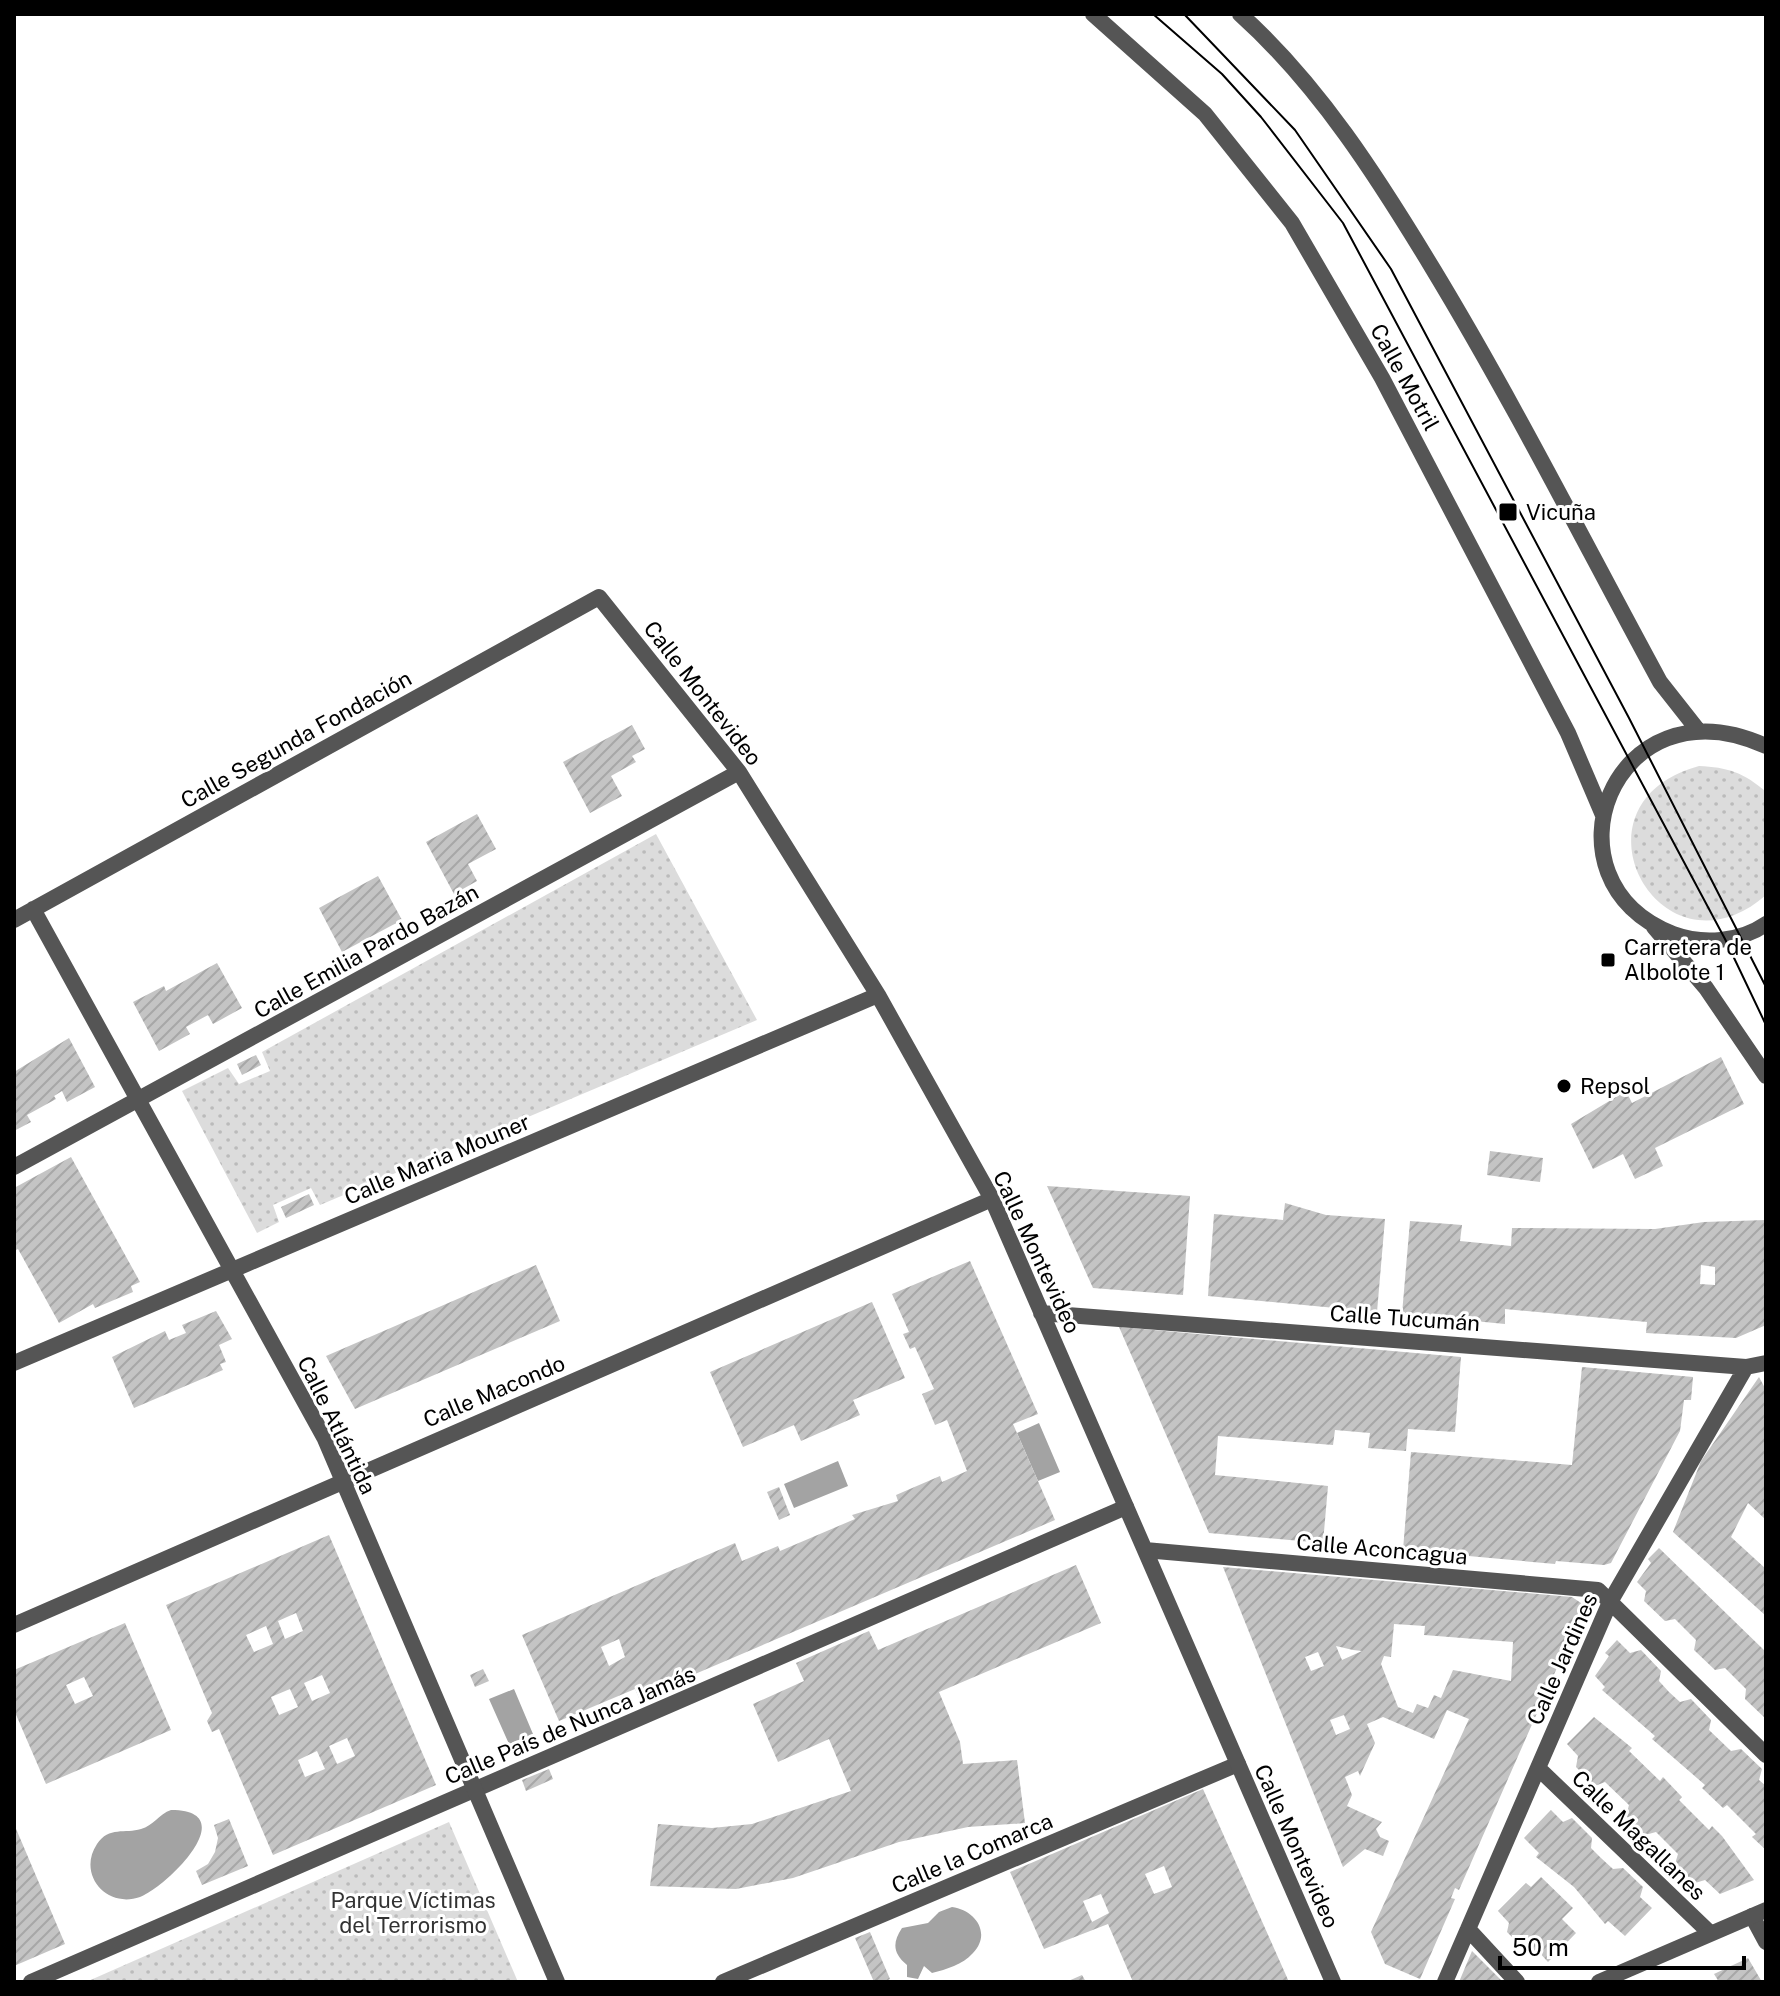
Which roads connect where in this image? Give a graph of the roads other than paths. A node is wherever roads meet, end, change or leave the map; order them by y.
1 (1093, 14) edge
2 (1240, 14) edge
3 (599, 597) joint
4 (1697, 729) junction
5 (1766, 746) edge
6 (739, 772) junction
7 (1603, 815) junction
8 (33, 909) junction
9 (14, 920) edge
10 (1766, 924) edge
11 (1653, 926) junction
12 (878, 995) junction
13 (1766, 1076) edge
14 (138, 1100) junction
15 (14, 1167) edge
16 (992, 1199) junction
17 (232, 1270) junction
18 (1041, 1313) junction
19 (14, 1363) edge
20 (1766, 1363) edge
21 (1746, 1367) junction
22 (342, 1480) junction
23 (1126, 1507) junction
24 (1145, 1550) junction
25 (1610, 1602) junction
26 (14, 1625) edge
27 (1766, 1755) edge
28 (1238, 1764) junction
29 (1538, 1768) junction
30 (475, 1790) junction
31 (1759, 1913) edge
32 (1468, 1929) junction
33 (1710, 1933) junction
34 (1766, 1942) edge
35 (31, 1982) edge
36 (557, 1982) edge
37 (723, 1982) edge
38 (1333, 1982) edge
39 (1445, 1982) edge
40 (1517, 1982) edge
41 (1599, 1982) edge

1 - 7 street, Calle Motril
2 - 4 street
3 - 6 street, Calle Montevideo
3 - 8 street, Calle Segunda Fondación
4 - 5 street
4 - 7 street
6 - 12 street, Calle Montevideo
6 - 14 street, Calle Emilia Pardo Bazán
7 - 11 street
8 - 9 street, Calle Segunda Fondación
8 - 14 street, Calle Atlántida
10 - 11 street
11 - 13 street
12 - 16 street, Calle Montevideo
12 - 17 street, Calle Maria Mouner
14 - 15 street, Calle Emilia Pardo Bazán
14 - 17 street, Calle Atlántida
16 - 18 street, Calle Montevideo
16 - 22 street, Calle Macondo
17 - 19 street, Calle Maria Mouner
17 - 22 street, Calle Atlántida
18 - 21 street, Calle Tucumán
18 - 23 street, Calle Montevideo
20 - 21 street, Calle Tucumán
21 - 25 street, Calle Jardines
22 - 26 street, Calle Macondo
22 - 30 street, Calle Atlántida
23 - 24 street, Calle Montevideo
23 - 30 street, Calle País de Nunca Jamás
24 - 25 street, Calle Aconcagua
24 - 28 street, Calle Montevideo
25 - 27 street
25 - 29 street, Calle Jardines
28 - 37 street, Calle la Comarca
28 - 38 street, Calle Montevideo
29 - 32 street, Calle Jardines
29 - 33 street, Calle Magallanes
30 - 35 street, Calle País de Nunca Jamás
30 - 36 street, Calle Atlántida
31 - 33 street
31 - 34 street
32 - 39 street, Calle Jardines
32 - 40 street
33 - 41 street

